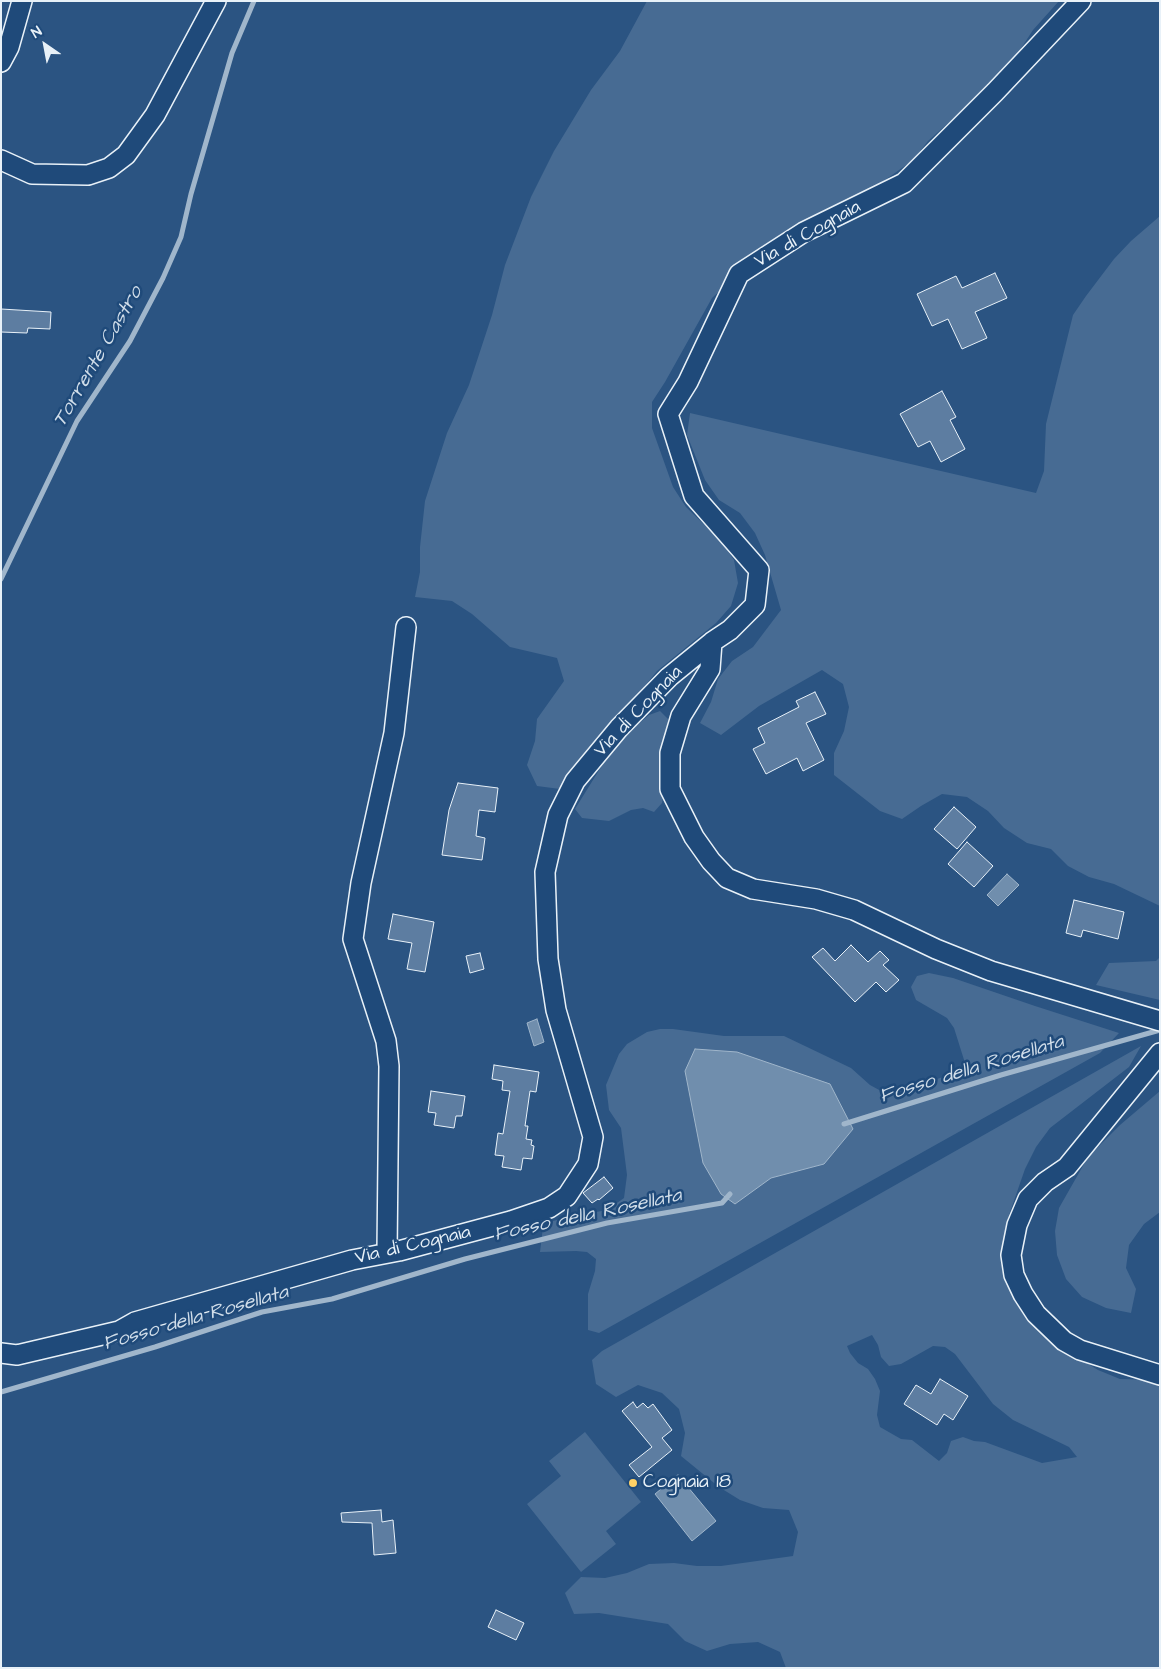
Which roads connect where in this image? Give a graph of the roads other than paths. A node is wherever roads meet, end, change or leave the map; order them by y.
1 (22, 1) edge
2 (216, 1) edge
3 (1081, 1) edge
4 (1, 62) edge
5 (1, 160) edge
6 (406, 627) dead end
7 (712, 642) junction
8 (1160, 1021) edge
9 (1160, 1053) edge
10 (387, 1252) junction
11 (1, 1353) edge
12 (1160, 1375) edge

1 - 4 street
2 - 5 street
3 - 7 street, Via di Cognaia
6 - 10 street
7 - 8 street
7 - 10 street, Via di Cognaia
9 - 12 street
10 - 11 street, Via di Cognaia

